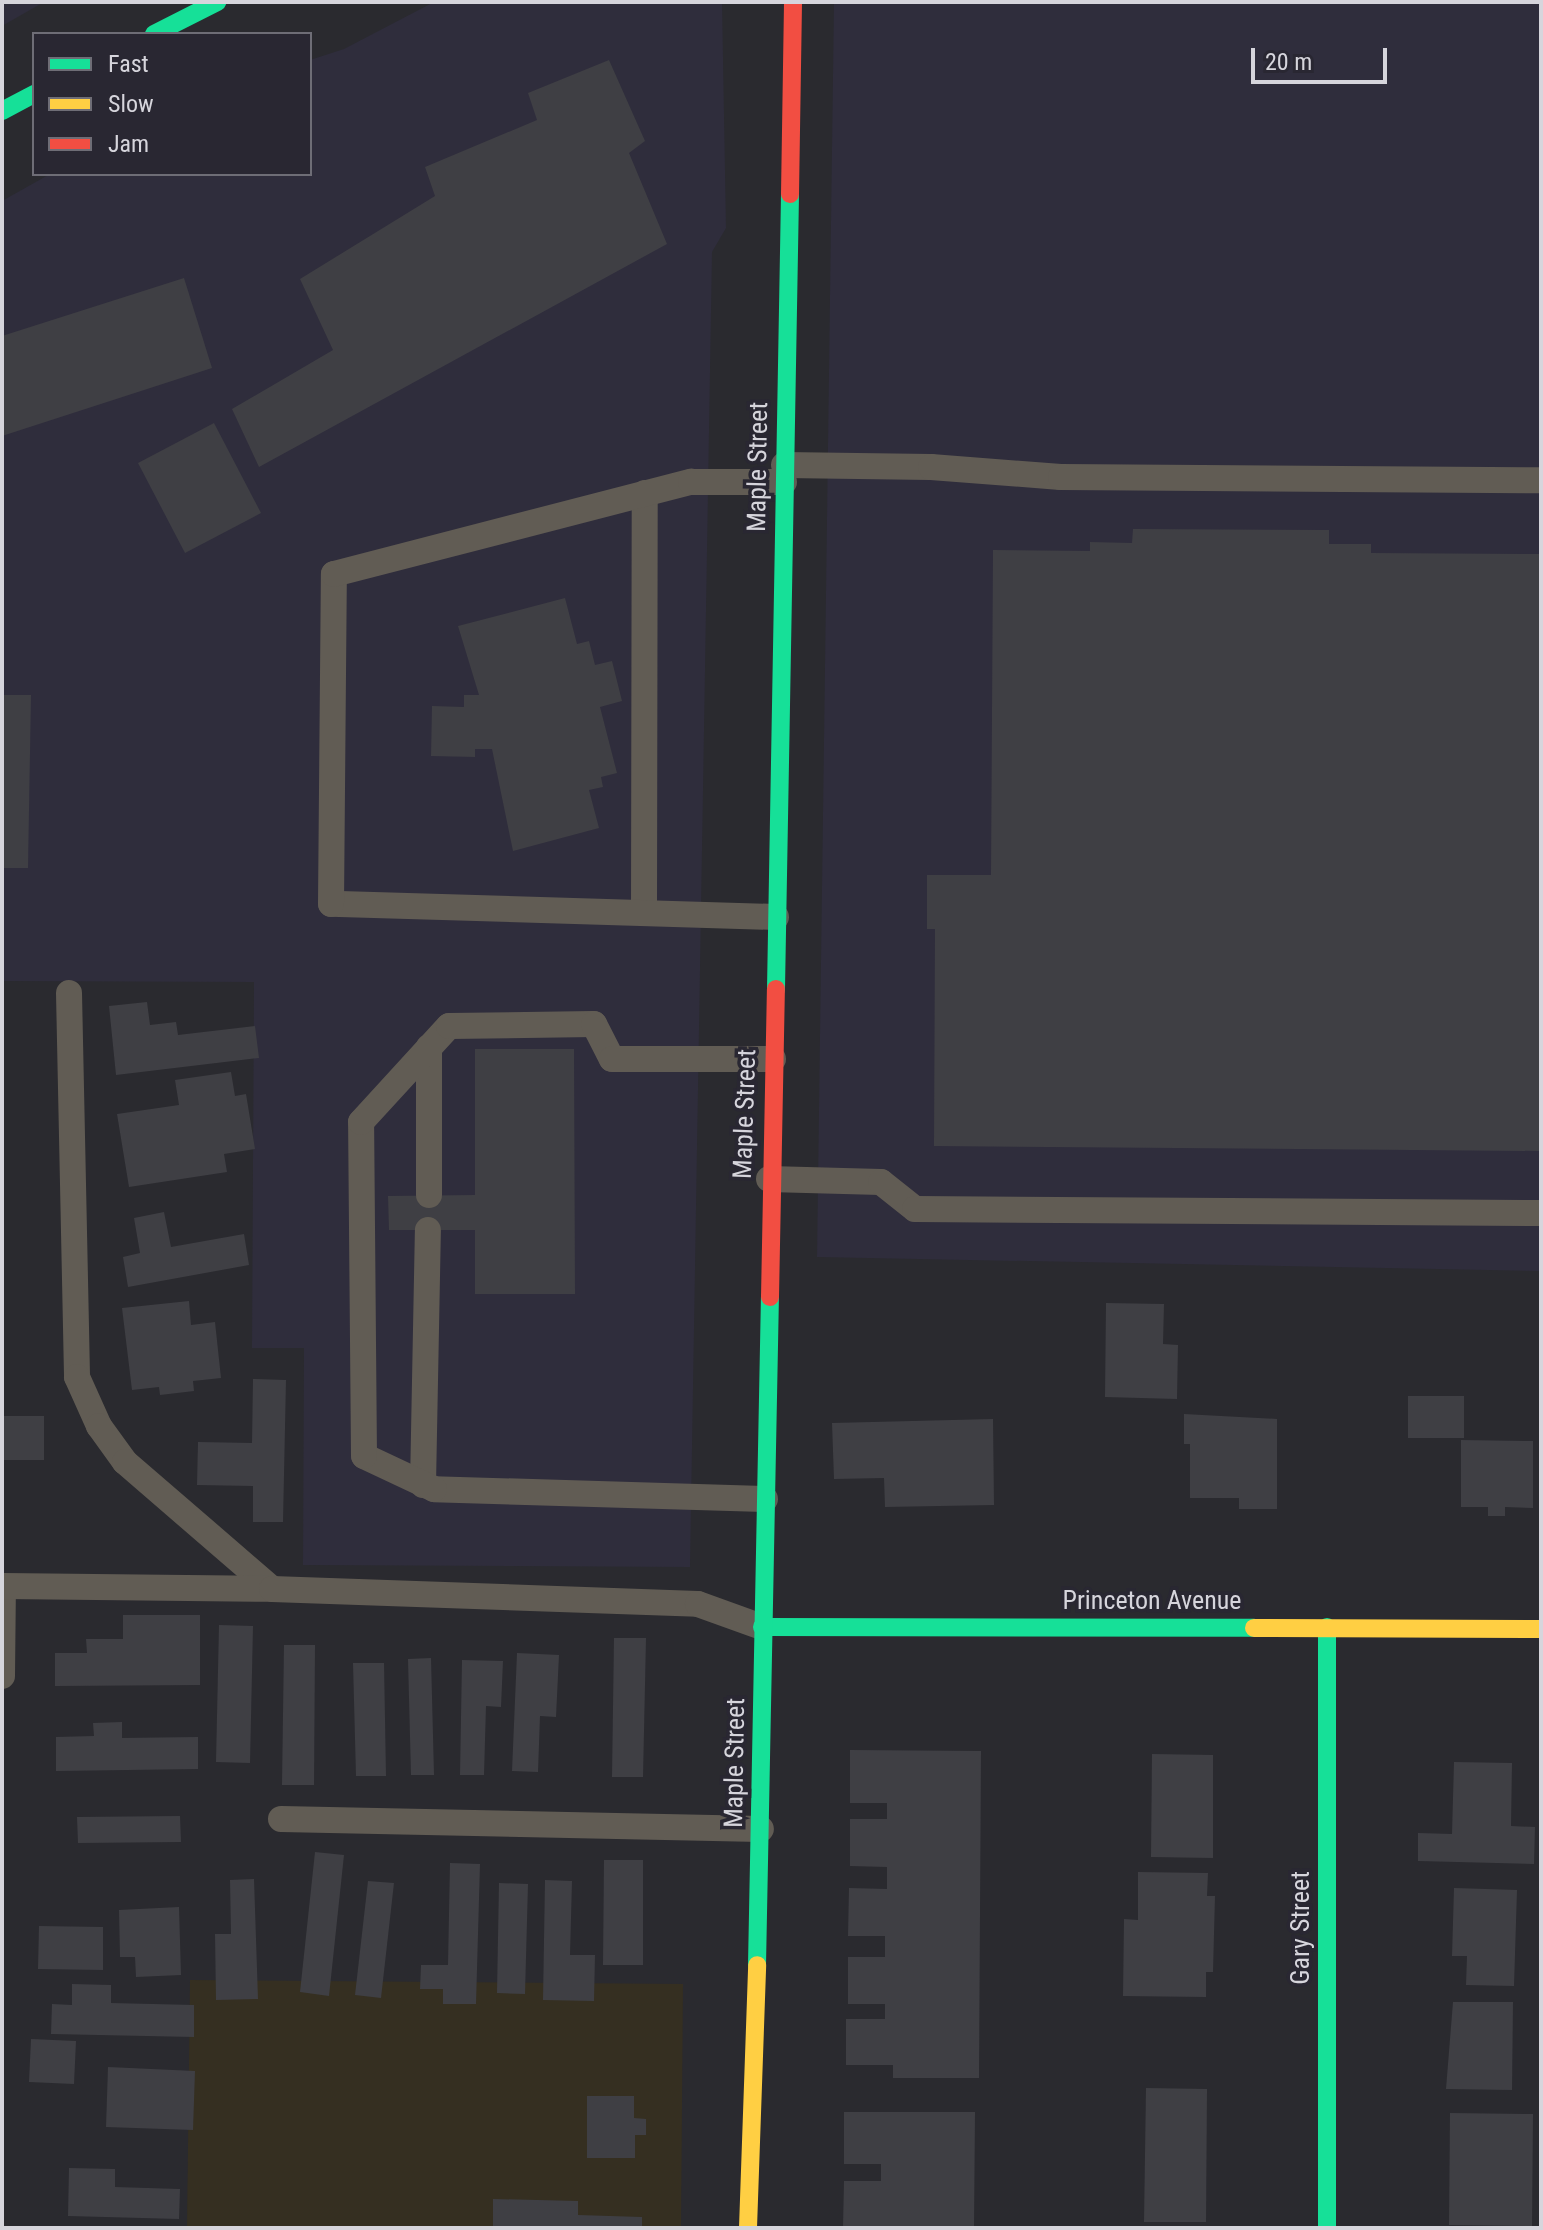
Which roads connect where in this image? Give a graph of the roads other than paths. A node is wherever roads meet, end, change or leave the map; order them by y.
1 (793, 2) edge
2 (213, 3) edge
3 (158, 32) edge
4 (32, 95) edge
5 (2, 111) edge
6 (784, 473) junction
7 (1541, 480) edge
8 (645, 493) junction
9 (644, 913) junction
10 (776, 917) junction
11 (69, 993) dead end
12 (429, 1047) junction
13 (773, 1059) junction
14 (769, 1179) junction
15 (429, 1195) dead end
16 (1541, 1213) edge
17 (428, 1230) dead end
18 (423, 1485) junction
19 (765, 1499) junction
20 (272, 1589) junction
21 (762, 1627) junction
22 (1327, 1627) junction
23 (1541, 1629) edge
24 (2, 1676) edge
25 (281, 1819) dead end
26 (761, 1829) junction
27 (748, 2228) edge
28 (1327, 2228) edge

1 - 6 street, Maple Street
2 - 3 street
4 - 5 street
6 - 7 lane
6 - 8 lane
6 - 10 street, Maple Street
8 - 9 lane
8 - 9 lane
9 - 10 lane
10 - 13 street, Maple Street
11 - 20 lane
12 - 13 lane
12 - 15 lane
12 - 18 lane
13 - 14 street, Maple Street
14 - 16 lane
14 - 19 street, Maple Street
17 - 18 lane
18 - 19 lane
19 - 21 street, Maple Street
20 - 21 lane
20 - 24 lane
21 - 22 street, Princeton Avenue
21 - 26 street, Maple Street
22 - 23 street, Princeton Avenue
22 - 28 street, Gary Street
25 - 26 lane
26 - 27 street, Maple Street

